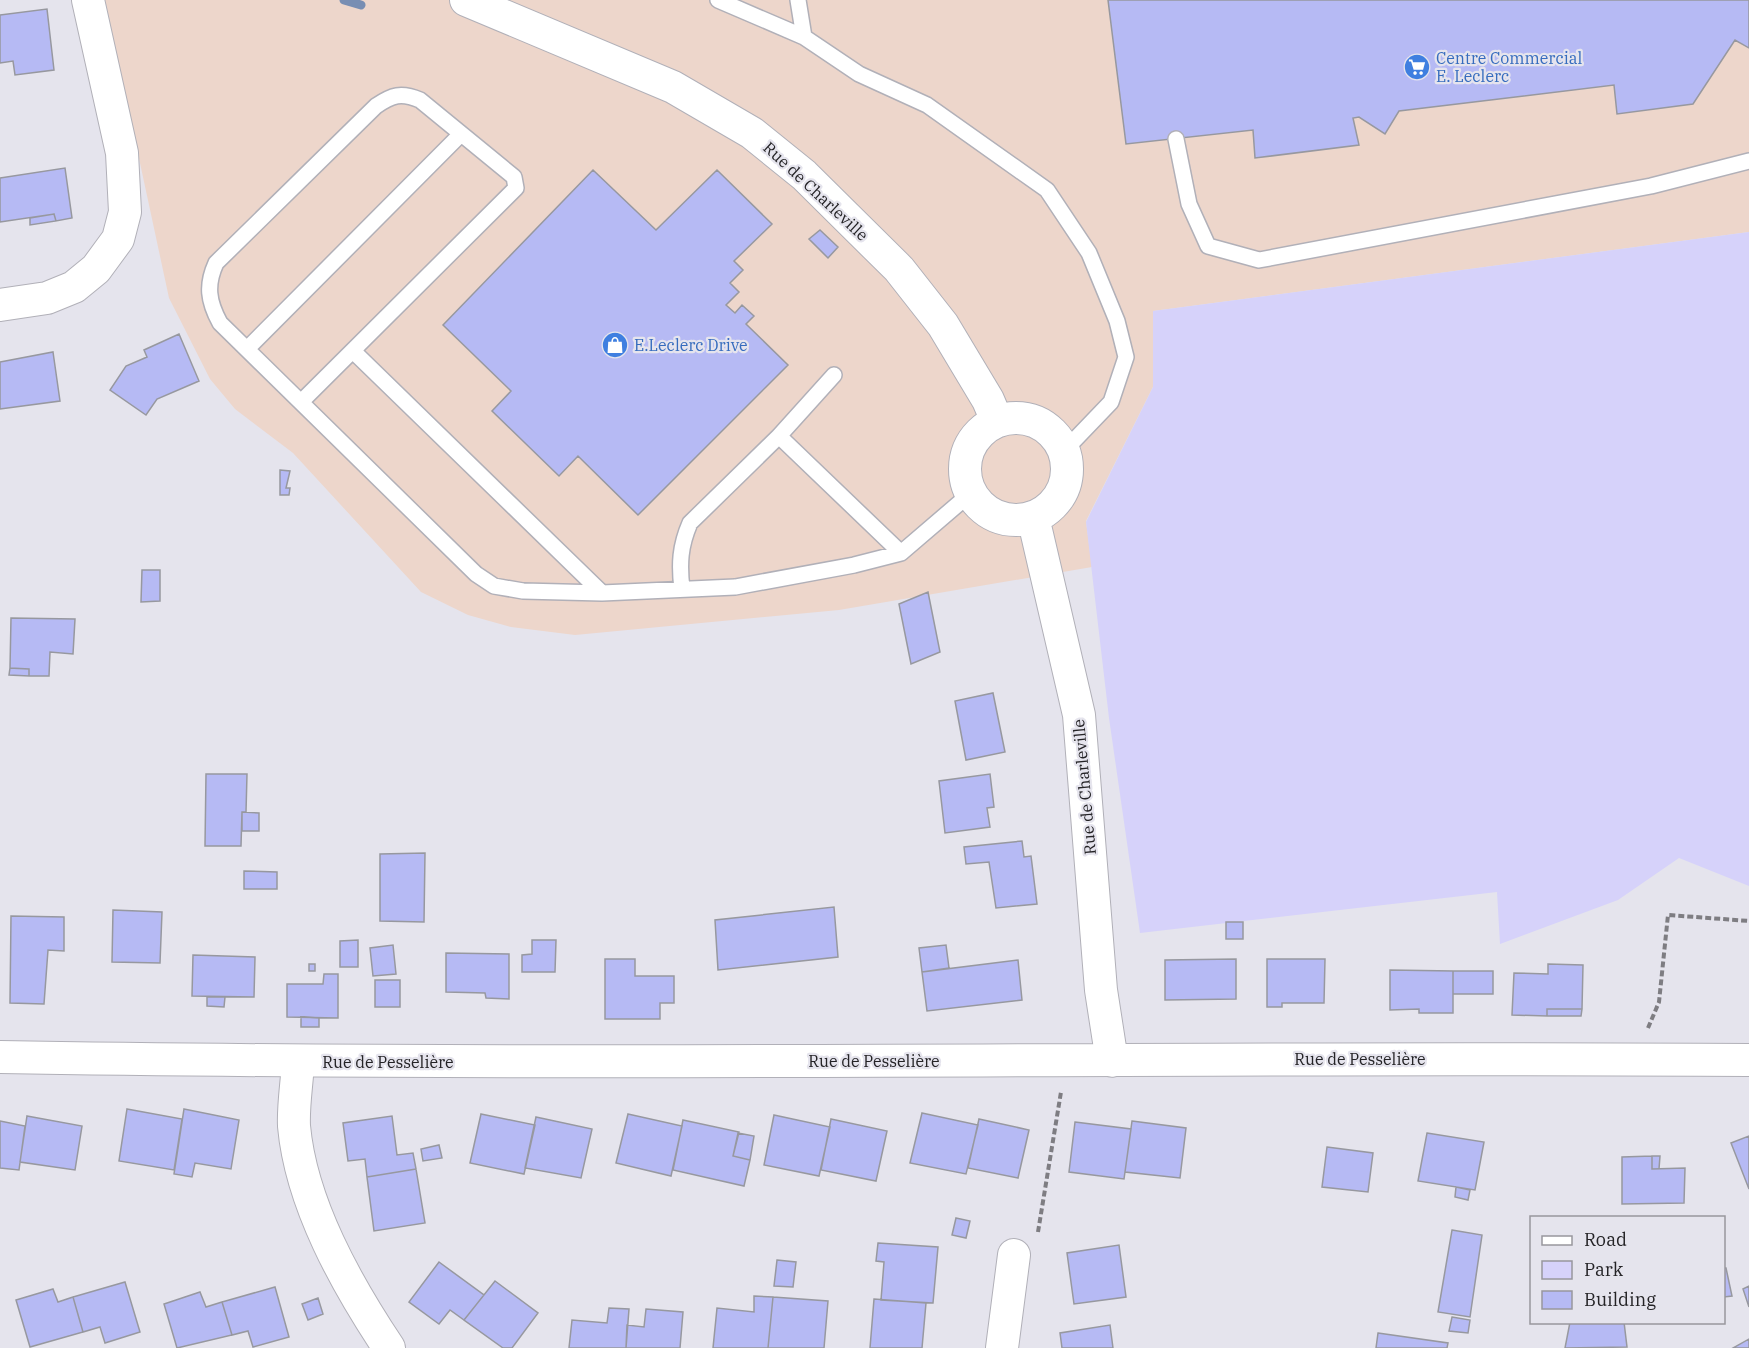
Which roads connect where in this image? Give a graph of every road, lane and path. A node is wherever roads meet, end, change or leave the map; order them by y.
1 (88, 0) edge
2 (466, 0) edge
3 (718, 0) edge
4 (798, 0) edge
5 (804, 38) junction
6 (461, 134) junction
7 (1176, 139) dead end
8 (1749, 161) edge
9 (0, 305) edge
10 (248, 349) junction
11 (352, 351) junction
12 (834, 375) dead end
13 (301, 402) junction
14 (998, 421) junction
15 (778, 436) junction
16 (1064, 451) junction
17 (971, 493) junction
18 (1033, 517) junction
19 (901, 553) junction
20 (682, 590) junction
21 (602, 593) junction
22 (1749, 921) edge
23 (0, 1057) edge
24 (1635, 1059) junction
25 (1749, 1060) edge
26 (1066, 1061) junction
27 (1112, 1061) junction
28 (298, 1062) junction
29 (1014, 1255) joint
30 (389, 1348) edge
31 (1002, 1348) edge

1 - 9 street
2 - 14 street, Rue de Charleville
3 - 5 lane
4 - 5 lane
5 - 16 lane
6 - 10 lane
6 - 10 lane
6 - 11 lane
7 - 8 lane
10 - 13 lane
11 - 13 lane
11 - 21 lane
12 - 15 lane
13 - 21 lane
14 - 16 street
14 - 17 street
15 - 19 lane
15 - 20 lane
16 - 18 street
17 - 18 street
17 - 19 lane
18 - 27 street, Rue de Charleville
19 - 20 lane
20 - 21 lane
22 - 24 path
23 - 28 street, Rue de Pesselière
24 - 25 street, Rue de Pesselière
24 - 27 street, Rue de Pesselière
26 - 27 street, Rue de Pesselière
26 - 28 street, Rue de Pesselière
26 - 29 path
28 - 30 street
29 - 31 street

